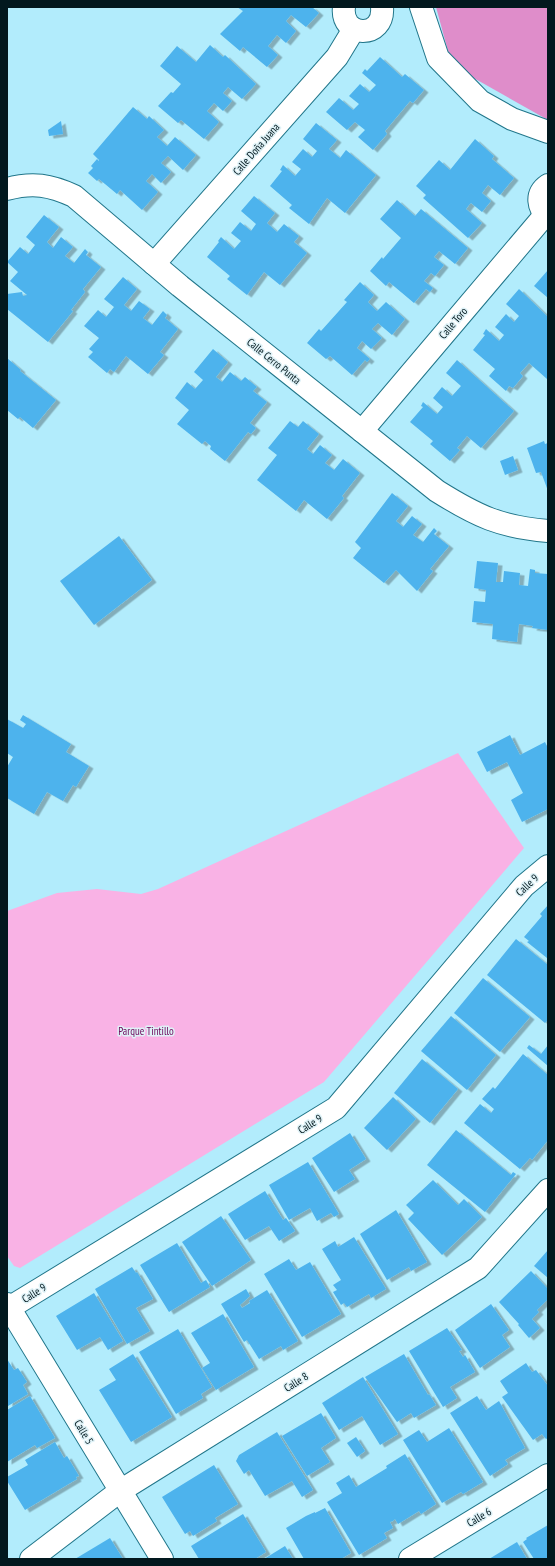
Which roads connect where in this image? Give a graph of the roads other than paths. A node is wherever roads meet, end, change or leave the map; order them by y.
1 (344, 7) edge
2 (382, 7) edge
3 (421, 7) edge
4 (354, 30) junction
5 (548, 132) edge
6 (548, 185) edge
7 (7, 189) edge
8 (546, 216) edge
9 (154, 264) junction
10 (362, 431) junction
11 (548, 531) edge
12 (548, 866) edge
13 (548, 1190) edge
14 (8, 1306) edge
15 (548, 1475) edge
16 (120, 1491) junction
17 (31, 1559) edge
18 (162, 1559) edge
19 (410, 1559) edge

1 - 4 street
2 - 4 street
3 - 5 street
4 - 9 street, Calle Doña Juana
6 - 8 street
7 - 9 street, Calle Cerro Punta
8 - 10 street, Calle Toro
9 - 10 street, Calle Cerro Punta
10 - 11 street, Calle Cerro Punta
12 - 14 street, Calle 9
13 - 16 street, Calle 8
14 - 16 street, Calle 5
15 - 19 street, Calle 6
16 - 17 street, Calle 8
16 - 18 street, Calle 5

